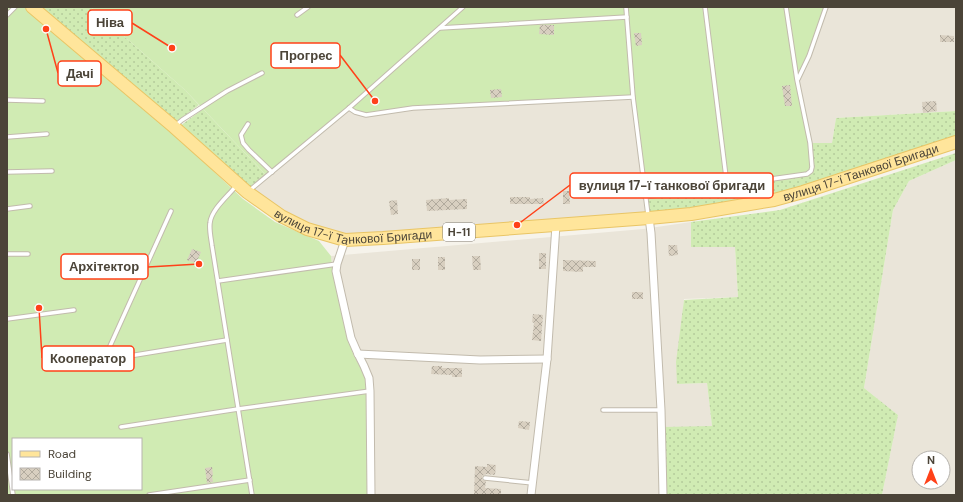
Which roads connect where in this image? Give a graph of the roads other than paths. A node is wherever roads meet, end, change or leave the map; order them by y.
1 (15, 7) edge
2 (32, 7) edge
3 (308, 7) edge
4 (463, 7) edge
5 (626, 7) edge
6 (705, 7) edge
7 (786, 7) edge
8 (826, 7) edge
9 (7, 15) edge
10 (297, 15) dead end
11 (626, 16) junction
12 (440, 28) junction
13 (262, 73) dead end
14 (797, 80) junction
15 (633, 97) junction
16 (7, 100) edge
17 (43, 101) dead end
18 (349, 108) junction
19 (248, 124) dead end
20 (174, 127) junction
21 (46, 134) dead end
22 (7, 137) edge
23 (956, 142) edge
24 (52, 171) dead end
25 (7, 172) edge
26 (272, 172) junction
27 (727, 185) junction
28 (243, 188) junction
29 (645, 197) junction
30 (30, 206) dead end
31 (7, 210) edge
32 (171, 211) dead end
33 (649, 218) junction
34 (556, 225) junction
35 (346, 240) junction
36 (7, 254) edge
37 (28, 254) dead end
38 (336, 264) junction
39 (218, 282) junction
40 (74, 310) dead end
41 (7, 319) edge
42 (227, 340) junction
43 (358, 354) junction
44 (108, 358) junction
45 (547, 360) junction
46 (89, 361) dead end
47 (370, 391) junction
48 (238, 409) junction
49 (602, 410) dead end
50 (661, 410) junction
51 (121, 427) dead end
52 (7, 454) edge
53 (485, 478) dead end
54 (250, 480) junction
55 (533, 483) junction
56 (12, 488) edge
57 (149, 495) edge
58 (252, 495) edge
59 (371, 495) edge
60 (531, 495) edge
61 (663, 495) edge

1 - 9 lane
2 - 20 main road, вулиця 17-ї Танкової Бригади / Н-11
3 - 10 lane
4 - 12 lane
5 - 11 lane
6 - 27 lane
7 - 14 lane
8 - 14 lane
11 - 12 lane
11 - 15 lane
12 - 18 lane
13 - 20 lane
14 - 27 lane
15 - 18 lane
15 - 29 lane
16 - 17 lane
18 - 26 lane
19 - 26 lane
20 - 28 main road, вулиця 17-ї Танкової Бригади / Н-11
21 - 22 lane
23 - 33 main road, вулиця 17-ї Танкової Бригади / Н-11
24 - 25 lane
26 - 28 lane
27 - 29 lane
28 - 35 main road, вулиця 17-ї Танкової Бригади / Н-11
28 - 39 lane
29 - 33 lane
30 - 31 lane
32 - 44 lane
33 - 34 main road, вулиця 17-ї Танкової Бригади / Н-11
33 - 50 street
34 - 35 main road, вулиця 17-ї Танкової Бригади / Н-11
34 - 45 street
35 - 38 street
36 - 37 lane
38 - 39 lane
38 - 43 street
39 - 42 lane
40 - 41 lane
42 - 44 lane
42 - 48 lane
43 - 45 street
43 - 47 street
44 - 46 lane
45 - 55 street
47 - 48 lane
47 - 59 street
48 - 51 lane
48 - 54 lane
49 - 50 lane
50 - 61 street
52 - 56 lane
53 - 55 lane
54 - 57 lane
54 - 58 lane
55 - 60 street

